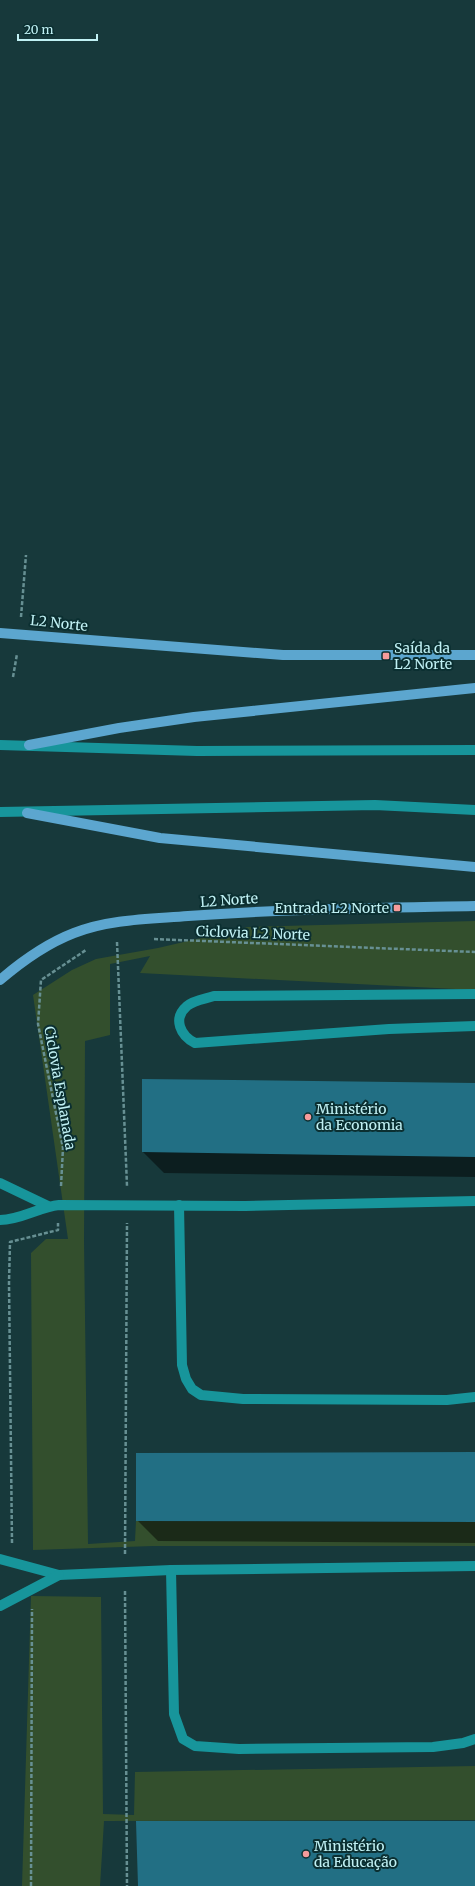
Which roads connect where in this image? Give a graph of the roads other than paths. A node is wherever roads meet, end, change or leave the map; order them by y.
1 (0, 633) edge
2 (475, 655) edge
3 (475, 688) edge
4 (0, 745) edge
5 (29, 745) junction
6 (475, 750) edge
7 (475, 810) edge
8 (0, 812) edge
9 (27, 813) junction
10 (475, 867) edge
11 (475, 906) edge
12 (0, 980) edge
13 (475, 994) edge
14 (475, 1026) edge
15 (0, 1183) edge
16 (475, 1201) edge
17 (178, 1205) junction
18 (48, 1206) junction
19 (0, 1220) edge
20 (475, 1397) edge
21 (0, 1559) edge
22 (475, 1566) edge
23 (171, 1570) junction
24 (59, 1575) junction
25 (0, 1606) edge
26 (475, 1738) edge

1 - 2 main road, L2 Norte
3 - 5 main road
4 - 5 main road
5 - 6 main road
7 - 9 main road
8 - 9 main road
9 - 10 main road
11 - 12 main road, L2 Norte
13 - 14 main road
15 - 18 main road
16 - 17 main road
17 - 18 main road
17 - 20 main road
18 - 19 main road
21 - 24 main road
22 - 23 main road
23 - 24 main road
23 - 26 main road
24 - 25 main road

